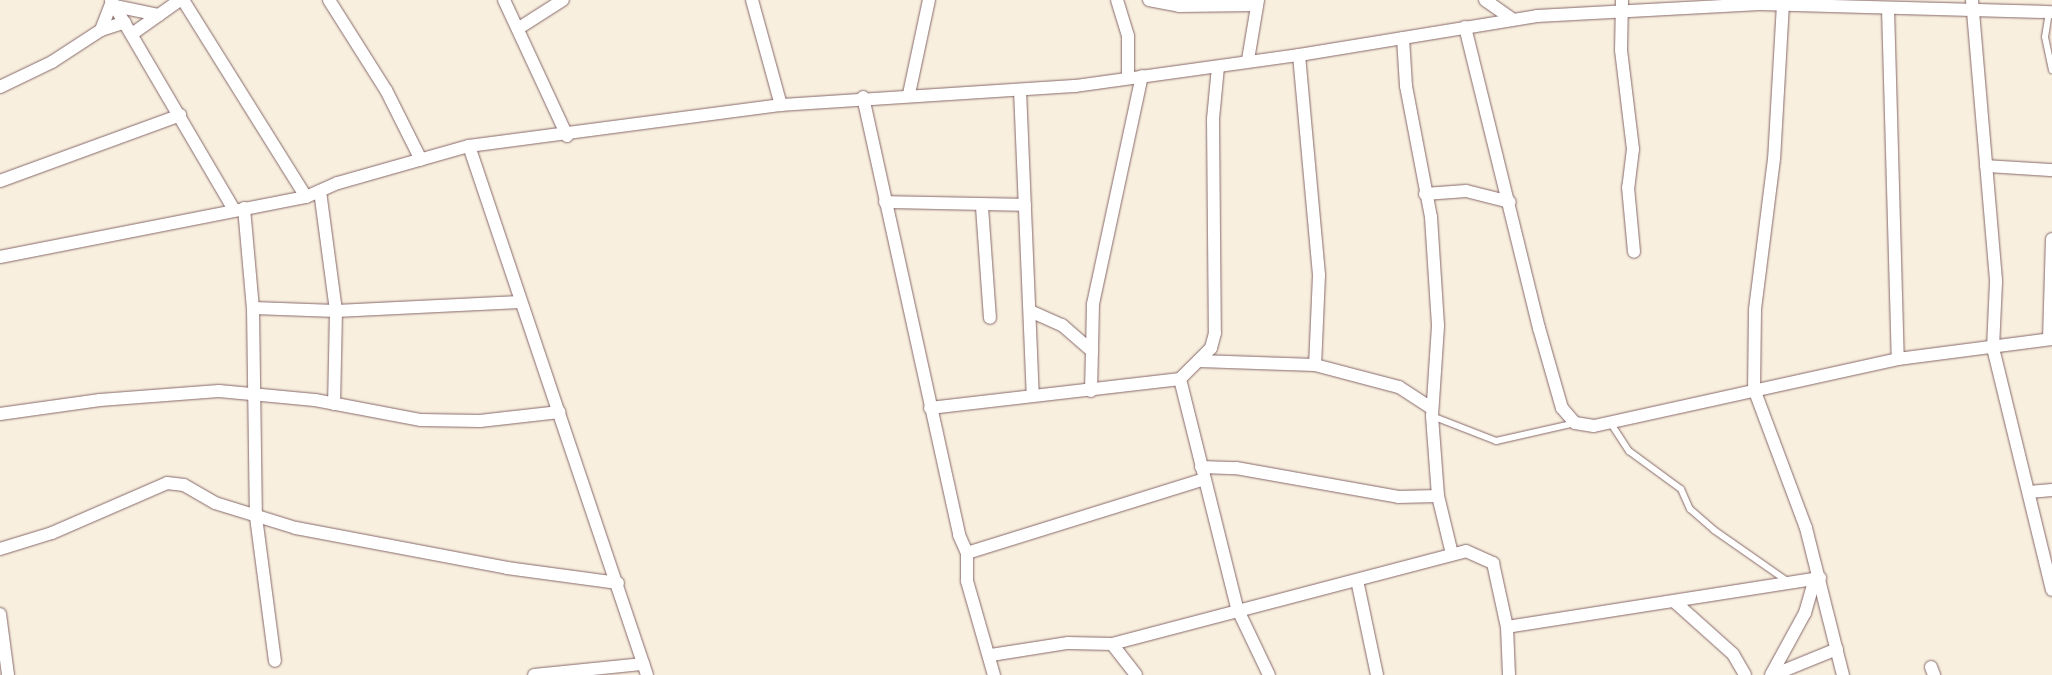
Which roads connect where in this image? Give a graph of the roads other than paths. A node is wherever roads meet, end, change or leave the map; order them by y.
1 (182, 0) edge
2 (329, 0) edge
3 (504, 0) edge
4 (563, 0) edge
5 (752, 0) edge
6 (929, 0) edge
7 (1117, 0) edge
8 (1149, 0) edge
9 (1485, 0) edge
10 (113, 2) edge
11 (1257, 2) edge
12 (1761, 2) edge
13 (1783, 4) junction
14 (1861, 4) edge
15 (1621, 6) edge
16 (1972, 6) edge
17 (1888, 8) junction
18 (2045, 9) edge
19 (159, 15) junction
20 (1510, 18) junction
21 (125, 22) junction
22 (1464, 27) junction
23 (519, 28) junction
24 (101, 30) junction
25 (132, 34) junction
26 (1402, 38) junction
27 (1299, 55) junction
28 (1248, 60) junction
29 (1218, 66) junction
30 (2052, 70) edge
31 (1128, 76) junction
32 (1142, 76) junction
33 (0, 87) edge
34 (1020, 90) junction
35 (909, 94) junction
36 (863, 98) junction
37 (780, 105) junction
38 (180, 116) junction
39 (567, 136) junction
40 (469, 146) junction
41 (421, 160) junction
42 (1986, 166) junction
43 (2052, 170) edge
44 (0, 180) edge
45 (320, 191) junction
46 (1425, 194) junction
47 (306, 197) junction
48 (885, 202) junction
49 (1510, 202) junction
50 (1025, 205) junction
51 (982, 207) junction
52 (239, 209) junction
53 (2052, 240) edge
54 (1634, 252) dead end
55 (0, 257) edge
56 (520, 302) junction
57 (253, 308) junction
58 (336, 311) junction
59 (1030, 311) junction
60 (990, 318) dead end
61 (2050, 339) edge
62 (1993, 348) junction
63 (1092, 351) junction
64 (1898, 359) junction
65 (1199, 361) junction
66 (1315, 365) junction
67 (1180, 379) junction
68 (1754, 389) junction
69 (1091, 391) junction
70 (254, 392) junction
71 (1033, 395) junction
72 (334, 404) junction
73 (930, 408) junction
74 (559, 412) junction
75 (1432, 412) junction
76 (0, 414) edge
77 (1610, 422) junction
78 (1575, 423) junction
79 (1203, 473) junction
80 (2052, 490) edge
81 (2028, 492) junction
82 (1438, 496) junction
83 (256, 517) junction
84 (0, 548) edge
85 (967, 553) junction
86 (1452, 554) junction
87 (1817, 579) junction
88 (1357, 580) junction
89 (618, 583) junction
90 (1790, 583) junction
91 (2052, 590) edge
92 (1700, 599) junction
93 (1676, 603) junction
94 (1238, 608) junction
95 (0, 614) edge
96 (1700, 623) junction
97 (1507, 627) junction
98 (1112, 644) junction
99 (1838, 649) junction
100 (991, 655) junction
101 (275, 661) dead end
102 (645, 670) edge
103 (558, 674) edge
104 (8, 675) edge
105 (534, 675) edge
106 (994, 675) edge
107 (1136, 675) edge
108 (1269, 675) edge
109 (1377, 675) edge
110 (1509, 675) edge
111 (1744, 675) edge
112 (1772, 675) edge
113 (1843, 675) edge

1 - 19 street
1 - 47 street
2 - 41 street
3 - 23 street
4 - 23 street
5 - 37 street
6 - 35 street
7 - 31 street
8 - 11 street
9 - 20 street
10 - 19 street
10 - 21 street
10 - 24 street
11 - 28 street
12 - 13 street
12 - 15 street
13 - 14 street
13 - 68 street
14 - 17 street
15 - 20 street
15 - 54 street
16 - 17 street
16 - 18 street
16 - 42 street
17 - 64 street
18 - 30 lane
19 - 25 street
20 - 22 street
21 - 24 street
21 - 25 street
22 - 26 street
22 - 49 street
23 - 39 street
24 - 33 street
25 - 38 street
26 - 27 street
26 - 46 street
27 - 28 street
27 - 66 street
28 - 29 street
29 - 32 street
29 - 65 street
31 - 32 street
31 - 34 street
32 - 63 street
34 - 35 street
34 - 50 street
35 - 36 street
36 - 37 street
36 - 48 street
37 - 39 street
38 - 44 street
38 - 52 street
39 - 40 street
40 - 41 street
40 - 56 street
41 - 45 street
42 - 43 street
42 - 62 street
45 - 47 street
45 - 58 street
46 - 49 street
46 - 75 street
47 - 52 street
48 - 51 street
48 - 73 street
49 - 78 street
50 - 51 street
50 - 59 street
51 - 60 street
52 - 55 street
52 - 57 street
53 - 61 street
56 - 58 street
56 - 74 street
57 - 58 street
57 - 70 street
58 - 72 street
59 - 63 street
59 - 71 street
61 - 62 street
62 - 64 street
62 - 81 street
63 - 69 street
64 - 68 street
65 - 66 street
65 - 67 street
66 - 75 street
67 - 69 street
67 - 79 street
68 - 77 street
68 - 87 street
69 - 71 street
70 - 72 street
70 - 76 street
70 - 83 street
71 - 73 street
72 - 74 street
73 - 85 street
74 - 89 street
75 - 78 lane
75 - 82 street
77 - 78 street
77 - 90 lane
79 - 82 street
79 - 85 street
79 - 94 street
80 - 81 street
81 - 91 street
82 - 86 street
83 - 84 street
83 - 89 street
83 - 101 street
85 - 100 street
86 - 88 street
86 - 97 street
87 - 90 street
87 - 99 street
87 - 112 street
88 - 94 street
88 - 109 street
89 - 102 street
90 - 92 street
92 - 93 street
92 - 96 street
93 - 96 street
93 - 97 street
94 - 98 street
94 - 108 street
95 - 104 street
96 - 111 street
97 - 110 street
98 - 100 street
98 - 107 street
99 - 112 street
99 - 113 street
100 - 106 street
102 - 103 street
103 - 105 street

